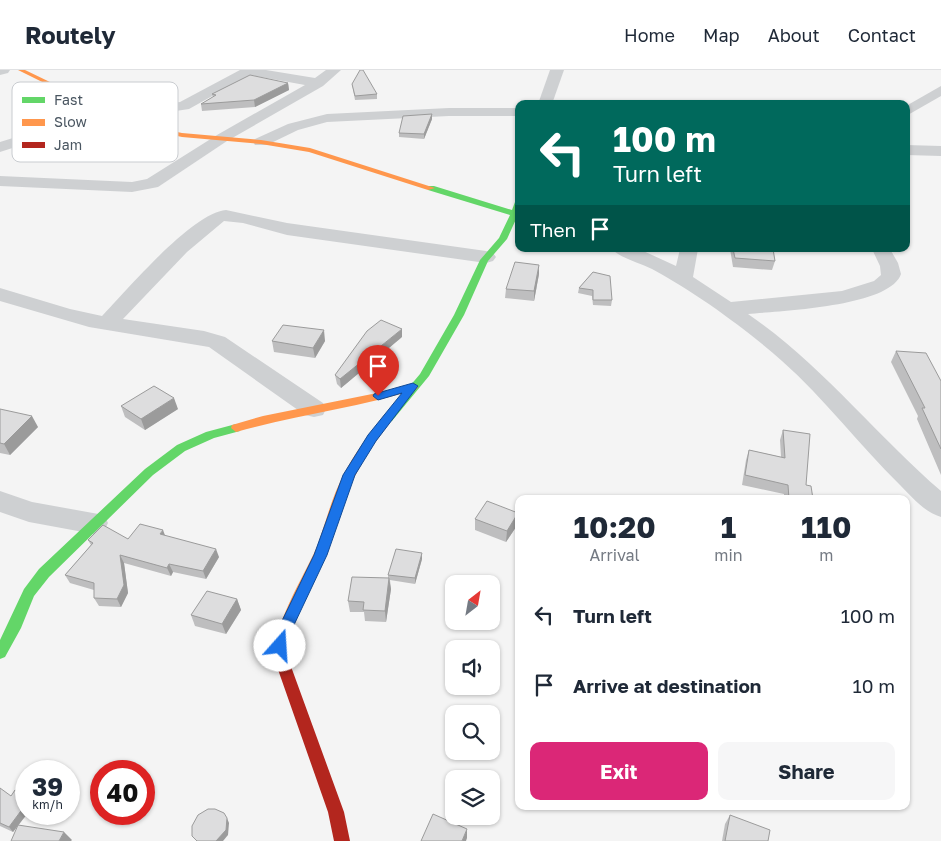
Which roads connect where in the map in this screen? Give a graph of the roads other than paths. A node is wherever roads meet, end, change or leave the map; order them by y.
1 (21, 70) edge
2 (334, 70) edge
3 (557, 70) edge
4 (249, 71) edge
5 (45, 82) edge
6 (318, 83) junction
7 (941, 90) edge
8 (547, 100) edge
9 (178, 107) edge
10 (910, 109) edge
11 (515, 112) edge
12 (178, 134) edge
13 (222, 138) junction
14 (261, 142) junction
15 (12, 143) edge
16 (0, 147) edge
17 (910, 150) edge
18 (941, 151) edge
19 (0, 181) edge
20 (515, 214) edge
21 (515, 216) edge
22 (630, 252) edge
23 (688, 252) edge
24 (882, 252) edge
25 (486, 257) junction
26 (683, 278) junction
27 (0, 294) edge
28 (727, 309) junction
29 (107, 323) junction
30 (413, 386) junction
31 (314, 409) junction
32 (0, 501) edge
33 (941, 507) edge
34 (94, 523) junction
35 (0, 653) edge
36 (342, 841) edge

1 - 5 street
2 - 6 street
3 - 8 street
4 - 6 street
4 - 9 street
6 - 13 street
7 - 10 street
11 - 14 street
12 - 13 street
13 - 14 street
13 - 19 street
14 - 20 street
15 - 16 street
17 - 18 street
21 - 25 street
22 - 26 street
23 - 26 street
24 - 28 street
25 - 29 street
25 - 30 street
26 - 28 street
27 - 29 street
28 - 33 street
29 - 31 street
30 - 31 street
30 - 36 street
31 - 34 street
32 - 34 street
34 - 35 street

